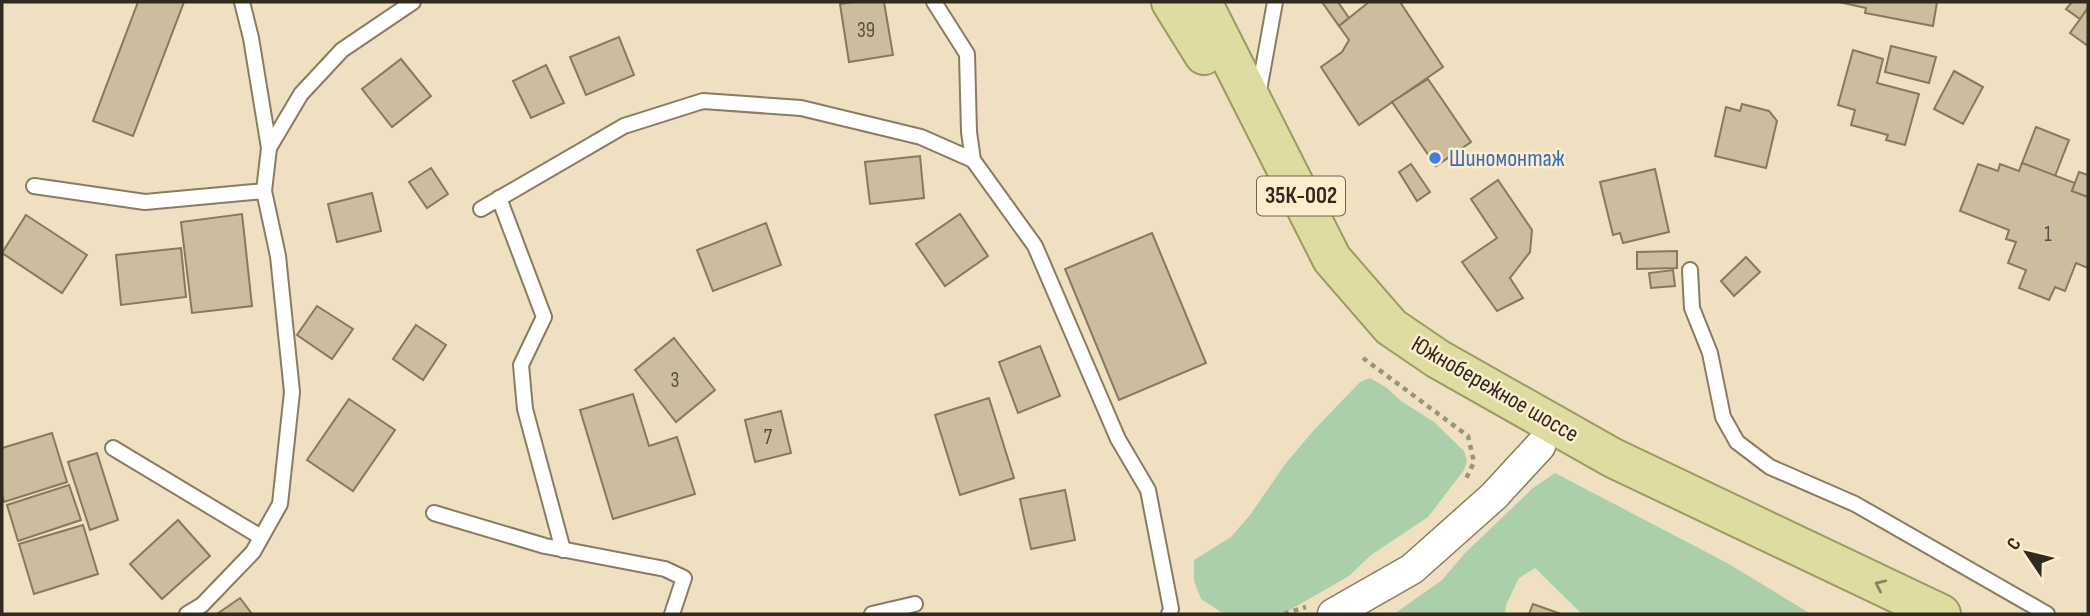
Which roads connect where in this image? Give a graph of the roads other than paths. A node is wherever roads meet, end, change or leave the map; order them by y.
1 (242, 2) edge
2 (413, 2) edge
3 (934, 2) edge
4 (1171, 2) edge
5 (1202, 2) edge
6 (1275, 2) edge
7 (1256, 107) junction
8 (269, 148) junction
9 (973, 160) junction
10 (34, 186) dead end
11 (264, 191) junction
12 (499, 198) junction
13 (481, 209) dead end
14 (1690, 270) dead end
15 (1555, 441) junction
16 (114, 448) dead end
17 (434, 513) dead end
18 (261, 537) junction
19 (563, 550) junction
20 (915, 604) dead end
21 (187, 614) edge
22 (672, 614) edge
23 (872, 614) edge
24 (1170, 614) edge
25 (1333, 614) edge
26 (1882, 614) edge
27 (1941, 614) edge
28 (2047, 614) edge

1 - 8 lane
2 - 8 lane
3 - 9 lane
4 - 15 highway, Южнобережное шоссе
5 - 7 highway, Южнобережное шоссе / 35К-002
6 - 7 lane
7 - 15 highway, Южнобережное шоссе / 35К-002
8 - 11 lane
9 - 12 lane
9 - 24 lane
10 - 11 lane
11 - 18 lane
12 - 13 lane
12 - 19 lane
14 - 28 lane
15 - 25 street
15 - 26 highway, Южнобережное шоссе
27 -> 15 highway, Южнобережное шоссе
16 - 18 lane
17 - 19 lane
18 - 21 lane
19 - 22 lane
20 - 23 lane

